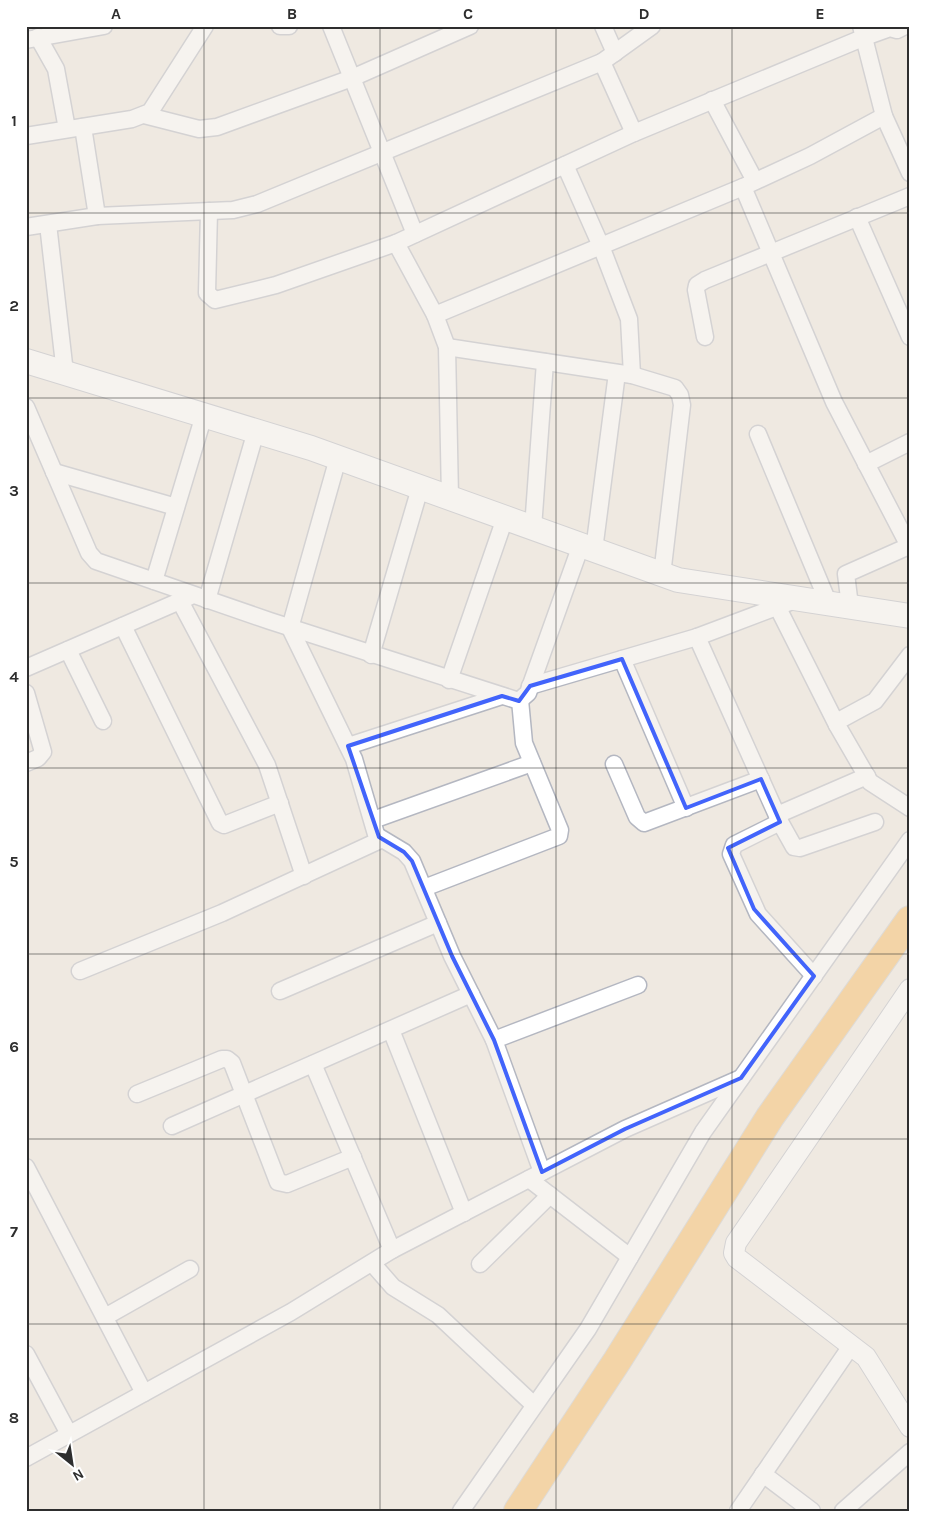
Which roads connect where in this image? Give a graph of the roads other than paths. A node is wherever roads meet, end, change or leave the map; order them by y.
1 (104, 26) edge
2 (205, 26) edge
3 (280, 26) edge
4 (290, 26) edge
5 (331, 26) edge
6 (470, 26) edge
7 (603, 26) edge
8 (652, 26) edge
9 (905, 26) edge
10 (863, 32) edge
11 (32, 38) edge
12 (608, 58) junction
13 (352, 78) junction
14 (712, 100) junction
15 (144, 115) junction
16 (884, 116) junction
17 (75, 128) junction
18 (634, 133) junction
19 (26, 136) edge
20 (382, 154) junction
21 (565, 165) junction
22 (910, 173) edge
23 (749, 184) junction
24 (910, 196) edge
25 (209, 211) junction
26 (97, 216) junction
27 (857, 217) junction
28 (48, 224) junction
29 (26, 227) edge
30 (415, 234) junction
31 (396, 243) junction
32 (601, 246) junction
33 (770, 253) junction
34 (435, 315) junction
35 (705, 337) dead end
36 (910, 337) edge
37 (447, 347) junction
38 (26, 360) edge
39 (545, 362) junction
40 (65, 373) junction
41 (624, 374) junction
42 (26, 406) edge
43 (204, 415) junction
44 (256, 431) junction
45 (758, 434) dead end
46 (910, 442) edge
47 (338, 458) junction
48 (866, 464) junction
49 (54, 472) junction
50 (420, 488) junction
51 (450, 498) junction
52 (176, 507) junction
53 (505, 518) junction
54 (533, 528) junction
55 (587, 548) junction
56 (662, 575) junction
57 (154, 581) junction
58 (799, 598) junction
59 (194, 599) junction
60 (839, 604) junction
61 (777, 606) junction
62 (910, 616) edge
63 (123, 626) junction
64 (290, 628) junction
65 (697, 637) junction
66 (68, 650) junction
67 (372, 655) junction
68 (910, 655) edge
69 (622, 659) junction
70 (26, 668) edge
71 (449, 680) junction
72 (530, 686) junction
73 (26, 693) edge
74 (502, 696) junction
75 (520, 700) junction
76 (103, 720) dead end
77 (837, 725) junction
78 (348, 746) junction
79 (26, 763) edge
80 (532, 763) junction
81 (614, 764) dead end
82 (867, 776) junction
83 (761, 779) junction
84 (280, 803) junction
85 (686, 808) junction
86 (910, 808) edge
87 (779, 819) junction
88 (373, 820) junction
89 (875, 822) dead end
90 (379, 838) junction
91 (910, 840) edge
92 (304, 876) junction
93 (424, 888) junction
94 (910, 920) edge
95 (438, 923) junction
96 (80, 970) dead end
97 (814, 976) junction
98 (638, 984) dead end
99 (910, 989) edge
100 (280, 991) dead end
101 (471, 994) junction
102 (391, 1030) junction
103 (494, 1040) junction
104 (313, 1064) junction
105 (741, 1078) junction
106 (137, 1094) dead end
107 (245, 1094) junction
108 (172, 1126) dead end
109 (353, 1157) junction
110 (26, 1167) edge
111 (536, 1176) junction
112 (550, 1195) junction
113 (464, 1213) junction
114 (392, 1250) junction
115 (630, 1256) junction
116 (372, 1263) junction
117 (480, 1264) dead end
118 (190, 1269) dead end
119 (105, 1317) junction
120 (851, 1346) junction
121 (26, 1354) edge
122 (144, 1393) junction
123 (534, 1405) junction
124 (910, 1426) edge
125 (69, 1434) junction
126 (910, 1452) edge
127 (26, 1458) edge
128 (763, 1474) junction
129 (461, 1511) edge
130 (518, 1511) edge
131 (738, 1511) edge
132 (812, 1511) edge
133 (843, 1511) edge

1 - 11 street
2 - 15 street
3 - 4 street
5 - 13 street
6 - 13 street
7 - 12 street
8 - 12 street
9 - 10 street
10 - 14 street
10 - 16 street
11 - 17 street
12 - 18 street
12 - 20 street
13 - 15 street
13 - 20 street
14 - 18 street
14 - 23 street
15 - 17 street
16 - 22 street
16 - 23 street
17 - 19 street
17 - 26 street
18 - 21 street
20 - 25 street
20 - 30 street
21 - 30 street
21 - 32 street
23 - 32 street
23 - 33 street
24 - 27 street
25 - 26 street
25 - 31 street
26 - 28 street
27 - 33 street
27 - 36 street
28 - 29 street
28 - 40 street
30 - 31 street
31 - 34 street
32 - 34 street
32 - 41 street
33 - 35 street
33 - 48 street
34 - 37 street
37 - 39 street
37 - 51 street
38 - 40 main road
39 - 41 street
39 - 54 street
40 - 43 main road
41 - 55 street
41 - 56 street
42 - 49 street
43 - 44 main road
43 - 52 street
44 - 47 main road
44 - 59 street
45 - 60 street
46 - 48 street
47 - 50 main road
47 - 64 street
48 - 60 street
49 - 52 street
49 - 57 street
50 - 51 main road
50 - 67 street
51 - 53 main road
52 - 57 street
53 - 54 main road
53 - 71 street
54 - 55 main road
55 - 56 main road
55 - 72 street
56 - 58 main road
57 - 59 street
58 - 60 main road
58 - 61 street
59 - 63 street
59 - 64 street
59 - 84 street
60 - 62 main road
61 - 65 street
61 - 77 street
63 - 66 street
63 - 84 street
64 - 67 street
64 - 78 street
65 - 69 street
65 - 83 street
66 - 70 street
66 - 76 street
67 - 71 street
68 - 77 street
69 - 72 street
69 - 85 street
71 - 74 street
72 - 75 street
73 - 79 street
74 - 75 street
74 - 78 street
75 - 80 street
77 - 82 street
78 - 88 street
80 - 88 street
80 - 93 street
81 - 85 street
82 - 86 street
82 - 87 street
83 - 85 street
83 - 87 street
84 - 92 street
87 - 89 street
87 - 97 street
88 - 90 street
90 - 92 street
90 - 93 street
91 - 97 street
92 - 96 street
93 - 95 street
94 - 130 highway
95 - 100 street
95 - 101 street
97 - 105 street
98 - 103 street
99 - 120 street
101 - 102 street
101 - 103 street
102 - 104 street
102 - 113 street
103 - 111 street
104 - 107 street
104 - 109 street
105 - 111 street
105 - 115 street
106 - 107 street
107 - 108 street
107 - 109 street
109 - 114 street
110 - 119 street
111 - 112 street
111 - 113 street
112 - 115 street
112 - 117 street
113 - 114 street
114 - 116 street
115 - 123 street
116 - 122 street
116 - 123 street
118 - 119 street
119 - 122 street
120 - 124 street
120 - 128 street
121 - 125 street
122 - 125 street
123 - 129 street
125 - 127 street
126 - 133 street
128 - 131 street
128 - 132 street

